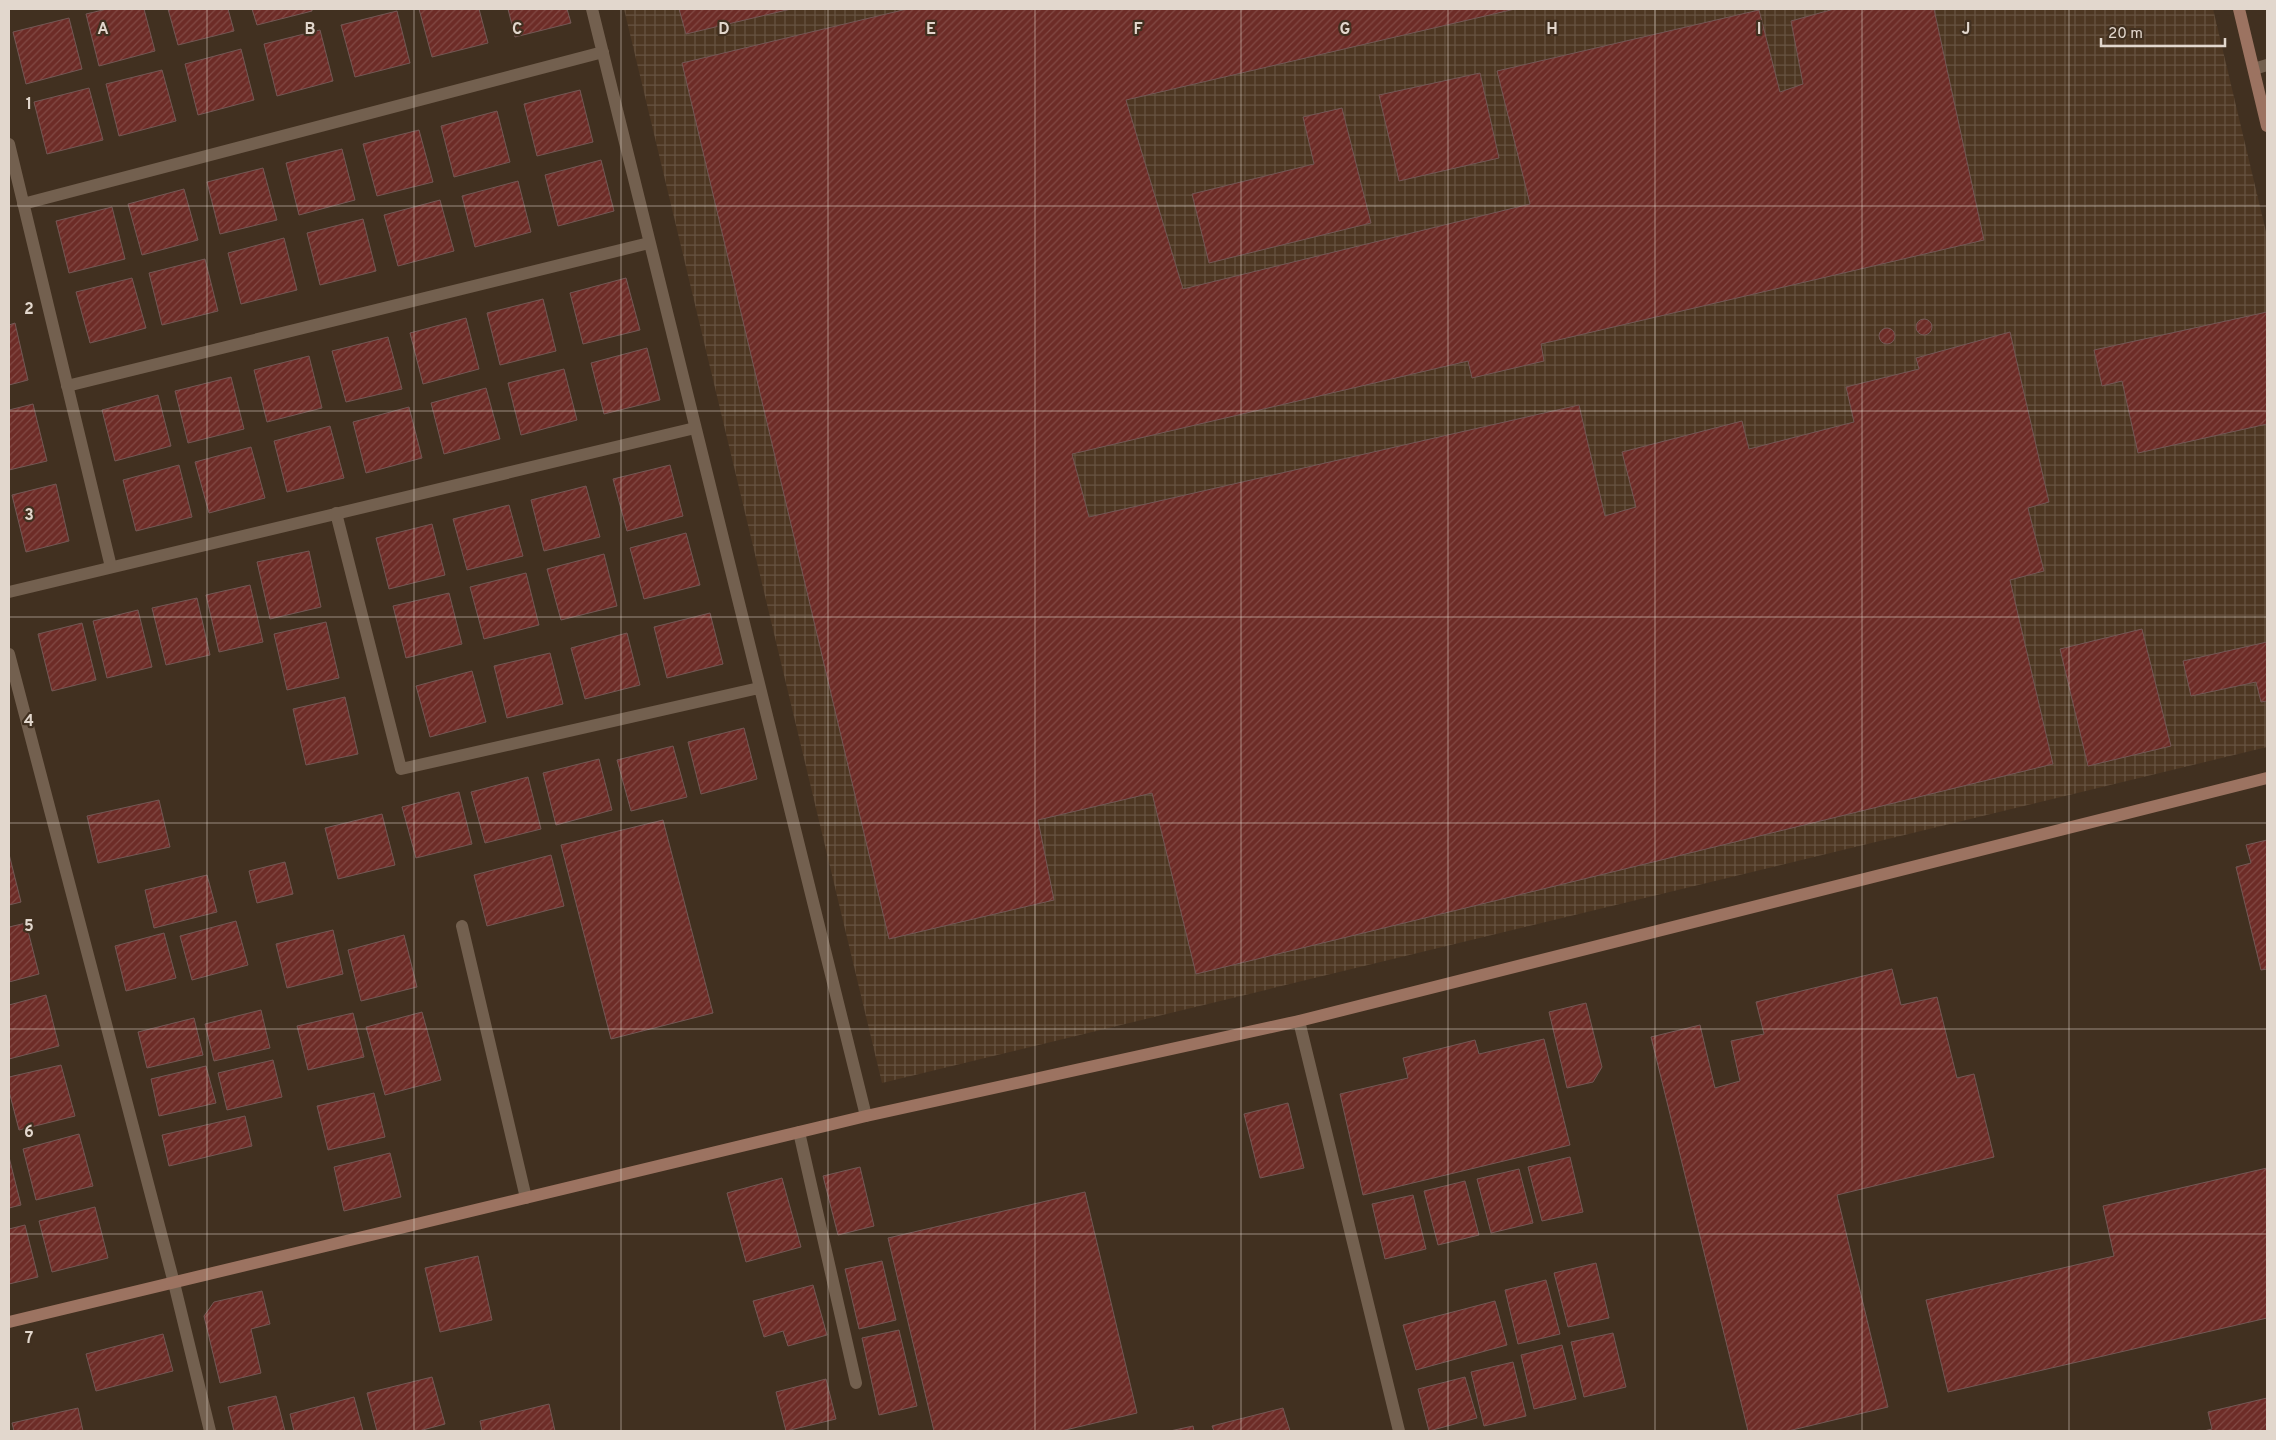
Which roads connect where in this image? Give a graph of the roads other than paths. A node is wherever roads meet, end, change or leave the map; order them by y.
1 (592, 9) edge
2 (2239, 9) edge
3 (603, 52) junction
4 (2267, 65) edge
5 (2254, 68) junction
6 (2267, 126) edge
7 (9, 144) edge
8 (23, 204) junction
9 (649, 244) junction
10 (67, 386) junction
11 (695, 428) junction
12 (336, 513) junction
13 (111, 567) junction
14 (9, 592) edge
15 (9, 654) edge
16 (759, 688) junction
17 (2267, 778) edge
18 (462, 926) dead end
19 (1299, 1020) junction
20 (866, 1116) junction
21 (799, 1132) junction
22 (526, 1198) junction
23 (174, 1283) junction
24 (9, 1322) edge
25 (856, 1383) dead end
26 (210, 1431) edge
27 (1400, 1431) edge

1 - 3 street
2 - 5 street
3 - 8 street
3 - 9 street
4 - 5 street
5 - 6 street
7 - 8 street
8 - 10 street
9 - 10 street
9 - 11 street
10 - 13 street
11 - 12 street
11 - 16 street
12 - 13 street
12 - 16 street
13 - 14 street
15 - 23 street
16 - 20 street
17 - 19 street
18 - 22 street
19 - 20 street
19 - 27 street
20 - 21 street
21 - 22 street
21 - 25 street
22 - 23 street
23 - 24 street
23 - 26 street

